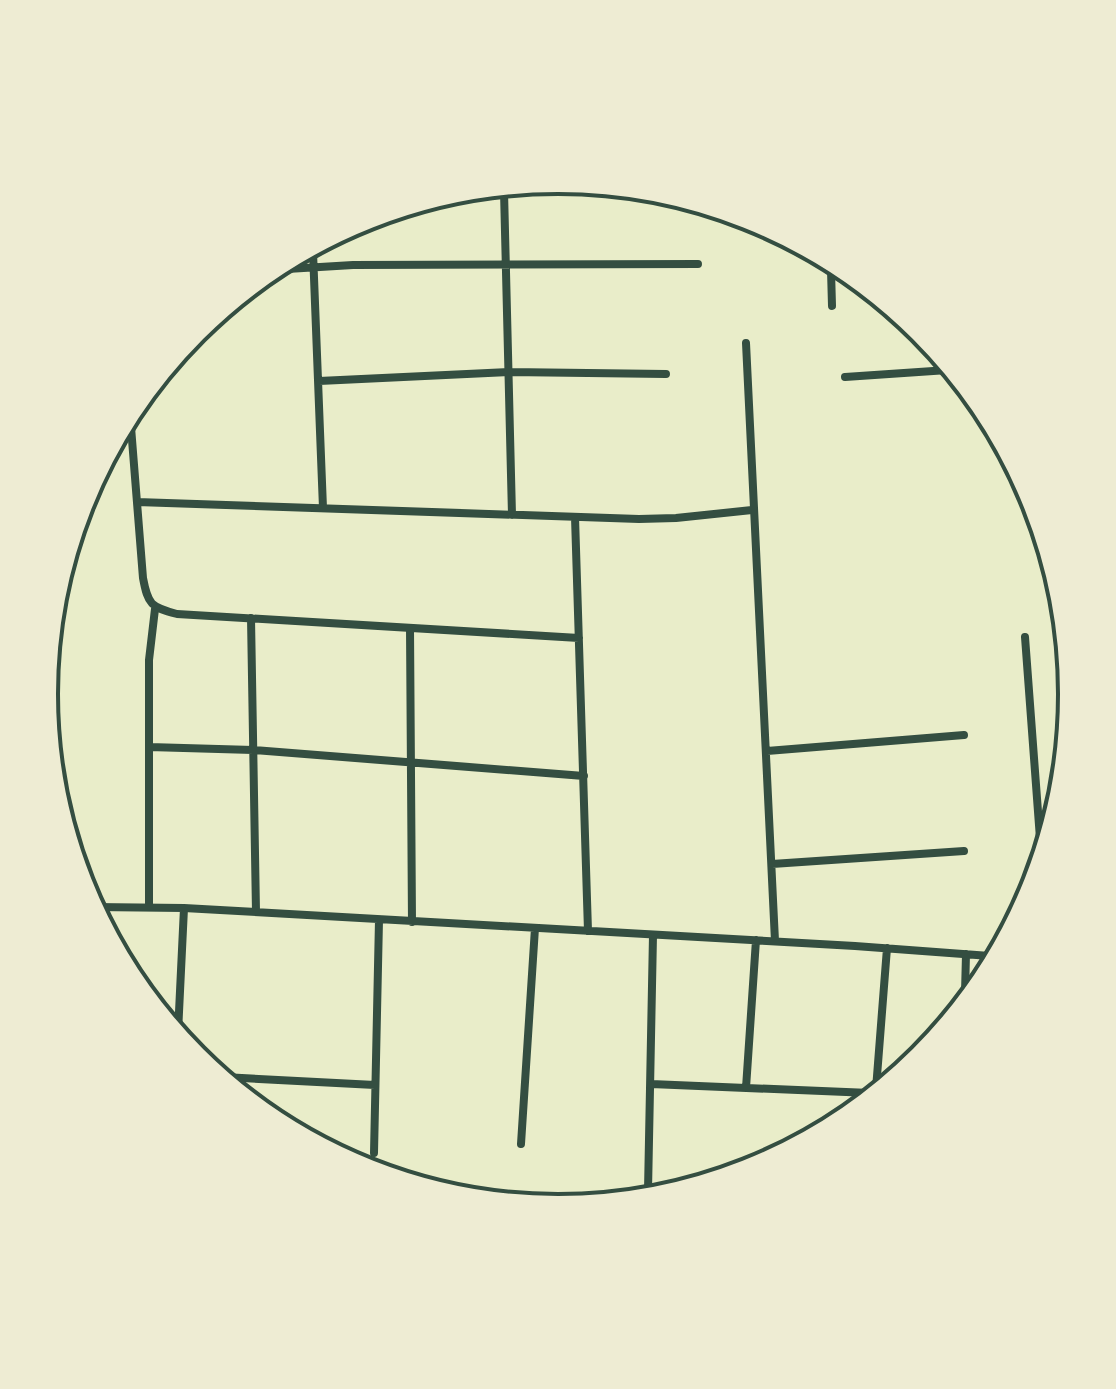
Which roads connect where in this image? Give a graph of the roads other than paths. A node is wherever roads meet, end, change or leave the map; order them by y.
1 (504, 198) edge
2 (313, 258) edge
3 (698, 264) dead end
4 (507, 265) junction
5 (314, 267) junction
6 (297, 268) edge
7 (831, 276) edge
8 (832, 306) dead end
9 (746, 343) dead end
10 (939, 371) edge
11 (509, 372) junction
12 (666, 374) dead end
13 (845, 377) dead end
14 (319, 381) junction
15 (132, 434) edge
16 (137, 502) junction
17 (323, 508) junction
18 (752, 510) junction
19 (512, 515) junction
20 (575, 517) junction
21 (155, 609) junction
22 (251, 618) junction
23 (410, 628) junction
24 (1025, 637) dead end
25 (579, 638) junction
26 (964, 735) dead end
27 (149, 747) junction
28 (253, 750) junction
29 (767, 751) junction
30 (411, 762) junction
31 (584, 776) junction
32 (1039, 829) edge
33 (964, 851) dead end
34 (772, 864) junction
35 (106, 907) edge
36 (149, 907) junction
37 (184, 908) junction
38 (256, 912) junction
39 (379, 920) junction
40 (412, 922) junction
41 (535, 928) junction
42 (588, 931) junction
43 (653, 935) junction
44 (756, 940) junction
45 (775, 941) junction
46 (887, 948) junction
47 (966, 954) junction
48 (984, 956) edge
49 (965, 984) edge
50 (179, 1020) edge
51 (238, 1078) edge
52 (877, 1079) edge
53 (651, 1084) junction
54 (375, 1085) junction
55 (746, 1088) junction
56 (860, 1093) edge
57 (521, 1144) dead end
58 (374, 1153) dead end
59 (648, 1186) edge

1 - 4 street
2 - 5 street
3 - 4 street
4 - 5 street
4 - 11 street
5 - 6 street
5 - 14 street
7 - 8 street
9 - 18 street
10 - 13 street
11 - 12 street
11 - 14 street
11 - 19 street
14 - 17 street
15 - 16 street
16 - 17 street
16 - 21 street
17 - 19 street
18 - 20 street
18 - 29 street
19 - 20 street
20 - 25 street
21 - 22 street
21 - 27 street
22 - 23 street
22 - 28 street
23 - 25 street
23 - 30 street
24 - 32 street
25 - 31 street
26 - 29 street
27 - 28 street
27 - 36 street
28 - 30 street
28 - 38 street
29 - 34 street
30 - 31 street
30 - 40 street
31 - 42 street
33 - 34 street
34 - 45 street
35 - 36 street
36 - 37 street
37 - 38 street
37 - 50 street
38 - 39 street
39 - 40 street
39 - 54 street
40 - 41 street
41 - 42 street
41 - 57 street
42 - 43 street
43 - 44 street
43 - 53 street
44 - 45 street
44 - 55 street
45 - 46 street
46 - 47 street
46 - 52 street
47 - 48 street
47 - 49 street
51 - 54 street
53 - 55 street
53 - 59 street
54 - 58 street
55 - 56 street

